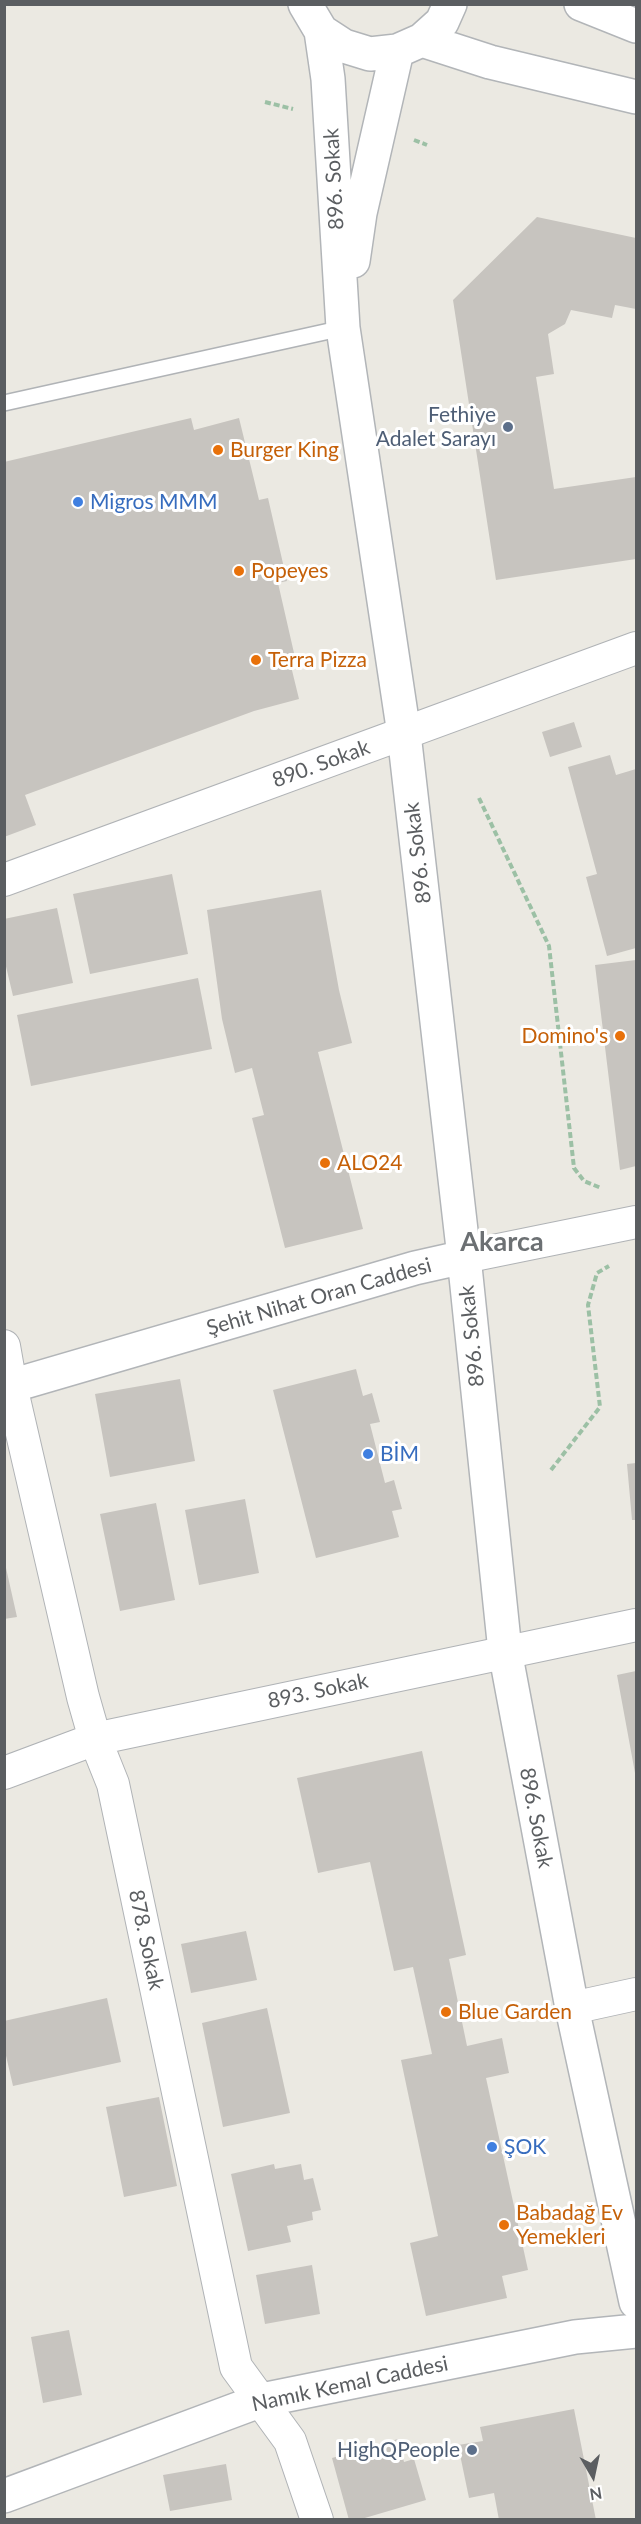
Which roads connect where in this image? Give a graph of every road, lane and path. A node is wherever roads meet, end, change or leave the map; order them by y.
1 (450, 4) edge
2 (581, 4) edge
3 (313, 18) edge
4 (636, 26) edge
5 (410, 46) junction
6 (636, 97) edge
7 (343, 328) junction
8 (4, 403) edge
9 (636, 648) edge
10 (404, 734) junction
11 (479, 798) dead end
12 (4, 880) edge
13 (601, 1188) dead end
14 (636, 1222) edge
15 (464, 1257) junction
16 (610, 1265) dead end
17 (4, 1346) edge
18 (8, 1387) edge
19 (551, 1470) dead end
20 (636, 1625) edge
21 (505, 1651) junction
22 (95, 1739) junction
23 (4, 1773) edge
24 (636, 1994) edge
25 (572, 2008) junction
26 (636, 2302) edge
27 (636, 2331) edge
28 (262, 2400) junction
29 (4, 2496) edge
30 (317, 2520) edge

1 - 5 street
2 - 4 street
3 - 5 street
3 - 7 street, 896. Sokak
5 - 6 street
5 - 7 street, 896. Sokak
7 - 8 lane
7 - 10 street, 896. Sokak
9 - 10 street, 890. Sokak
10 - 12 street, 890. Sokak
10 - 15 street, 896. Sokak
11 - 13 path
14 - 15 street, Şehit Nihat Oran Caddesi
15 - 18 street, Şehit Nihat Oran Caddesi
15 - 21 street, 896. Sokak
16 - 19 path
17 - 18 street, 878. Sokak
18 - 22 street, 878. Sokak
20 - 21 street, 893. Sokak
21 - 22 street, 893. Sokak
21 - 25 street, 896. Sokak
22 - 23 street, 893. Sokak
22 - 28 street, 878. Sokak
24 - 25 street
25 - 26 street, 896. Sokak
27 - 28 street, Namık Kemal Caddesi
28 - 29 street, Namık Kemal Caddesi
28 - 30 street, 878. Sokak

